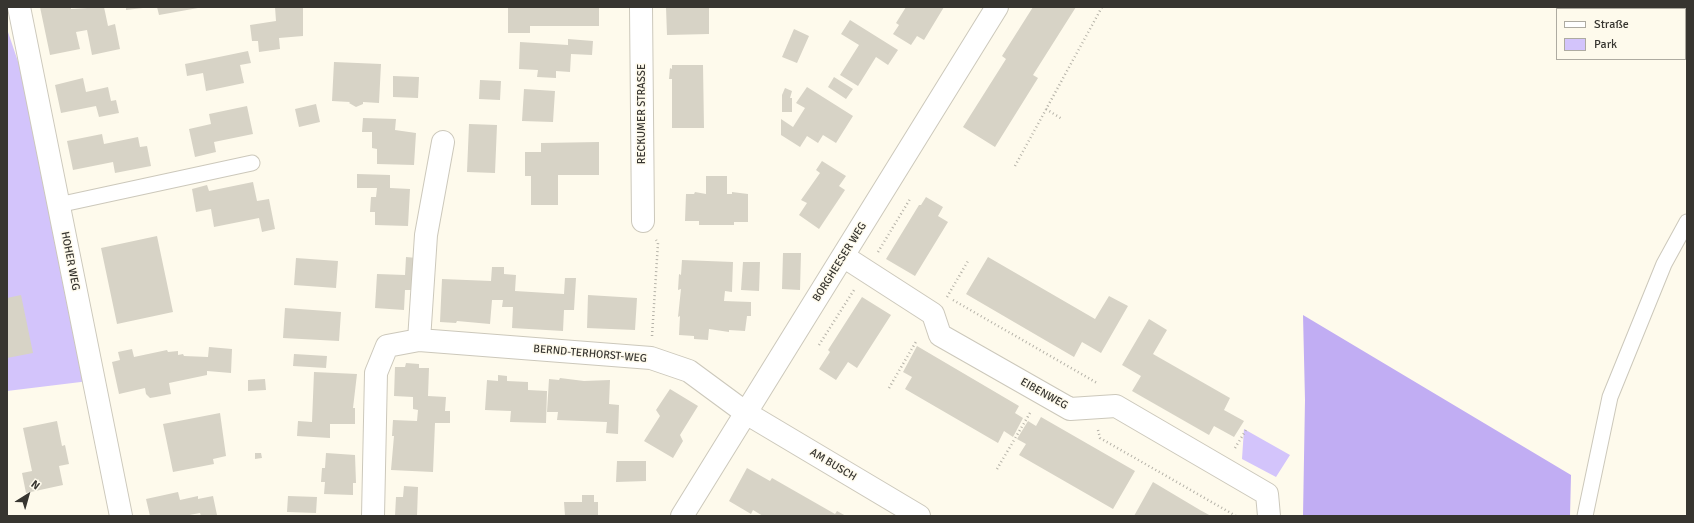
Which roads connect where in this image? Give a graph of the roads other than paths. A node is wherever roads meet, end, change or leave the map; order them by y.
1 (19, 7) edge
2 (641, 7) edge
3 (997, 7) edge
4 (443, 142) dead end
5 (252, 163) dead end
6 (58, 205) junction
7 (643, 222) road end
8 (1687, 222) edge
9 (843, 256) junction
10 (419, 340) junction
11 (746, 413) junction
12 (121, 516) edge
13 (373, 516) edge
14 (682, 516) edge
15 (919, 516) edge
16 (1268, 516) edge
17 (1585, 516) edge

1 - 6 street, HOHER WEG
2 - 7 street, RECKUMER STRASSE
3 - 9 street, BORGHEESER WEG
4 - 10 street
5 - 6 lane
6 - 12 street, HOHER WEG
8 - 17 lane
9 - 11 street, BORGHEESER WEG
9 - 16 street, EIBENWEG
10 - 11 street, BERND-TERHORST-WEG
10 - 13 street, BERND-TERHORST-WEG
11 - 14 street, BORGHEESER WEG
11 - 15 street, AM BUSCH

